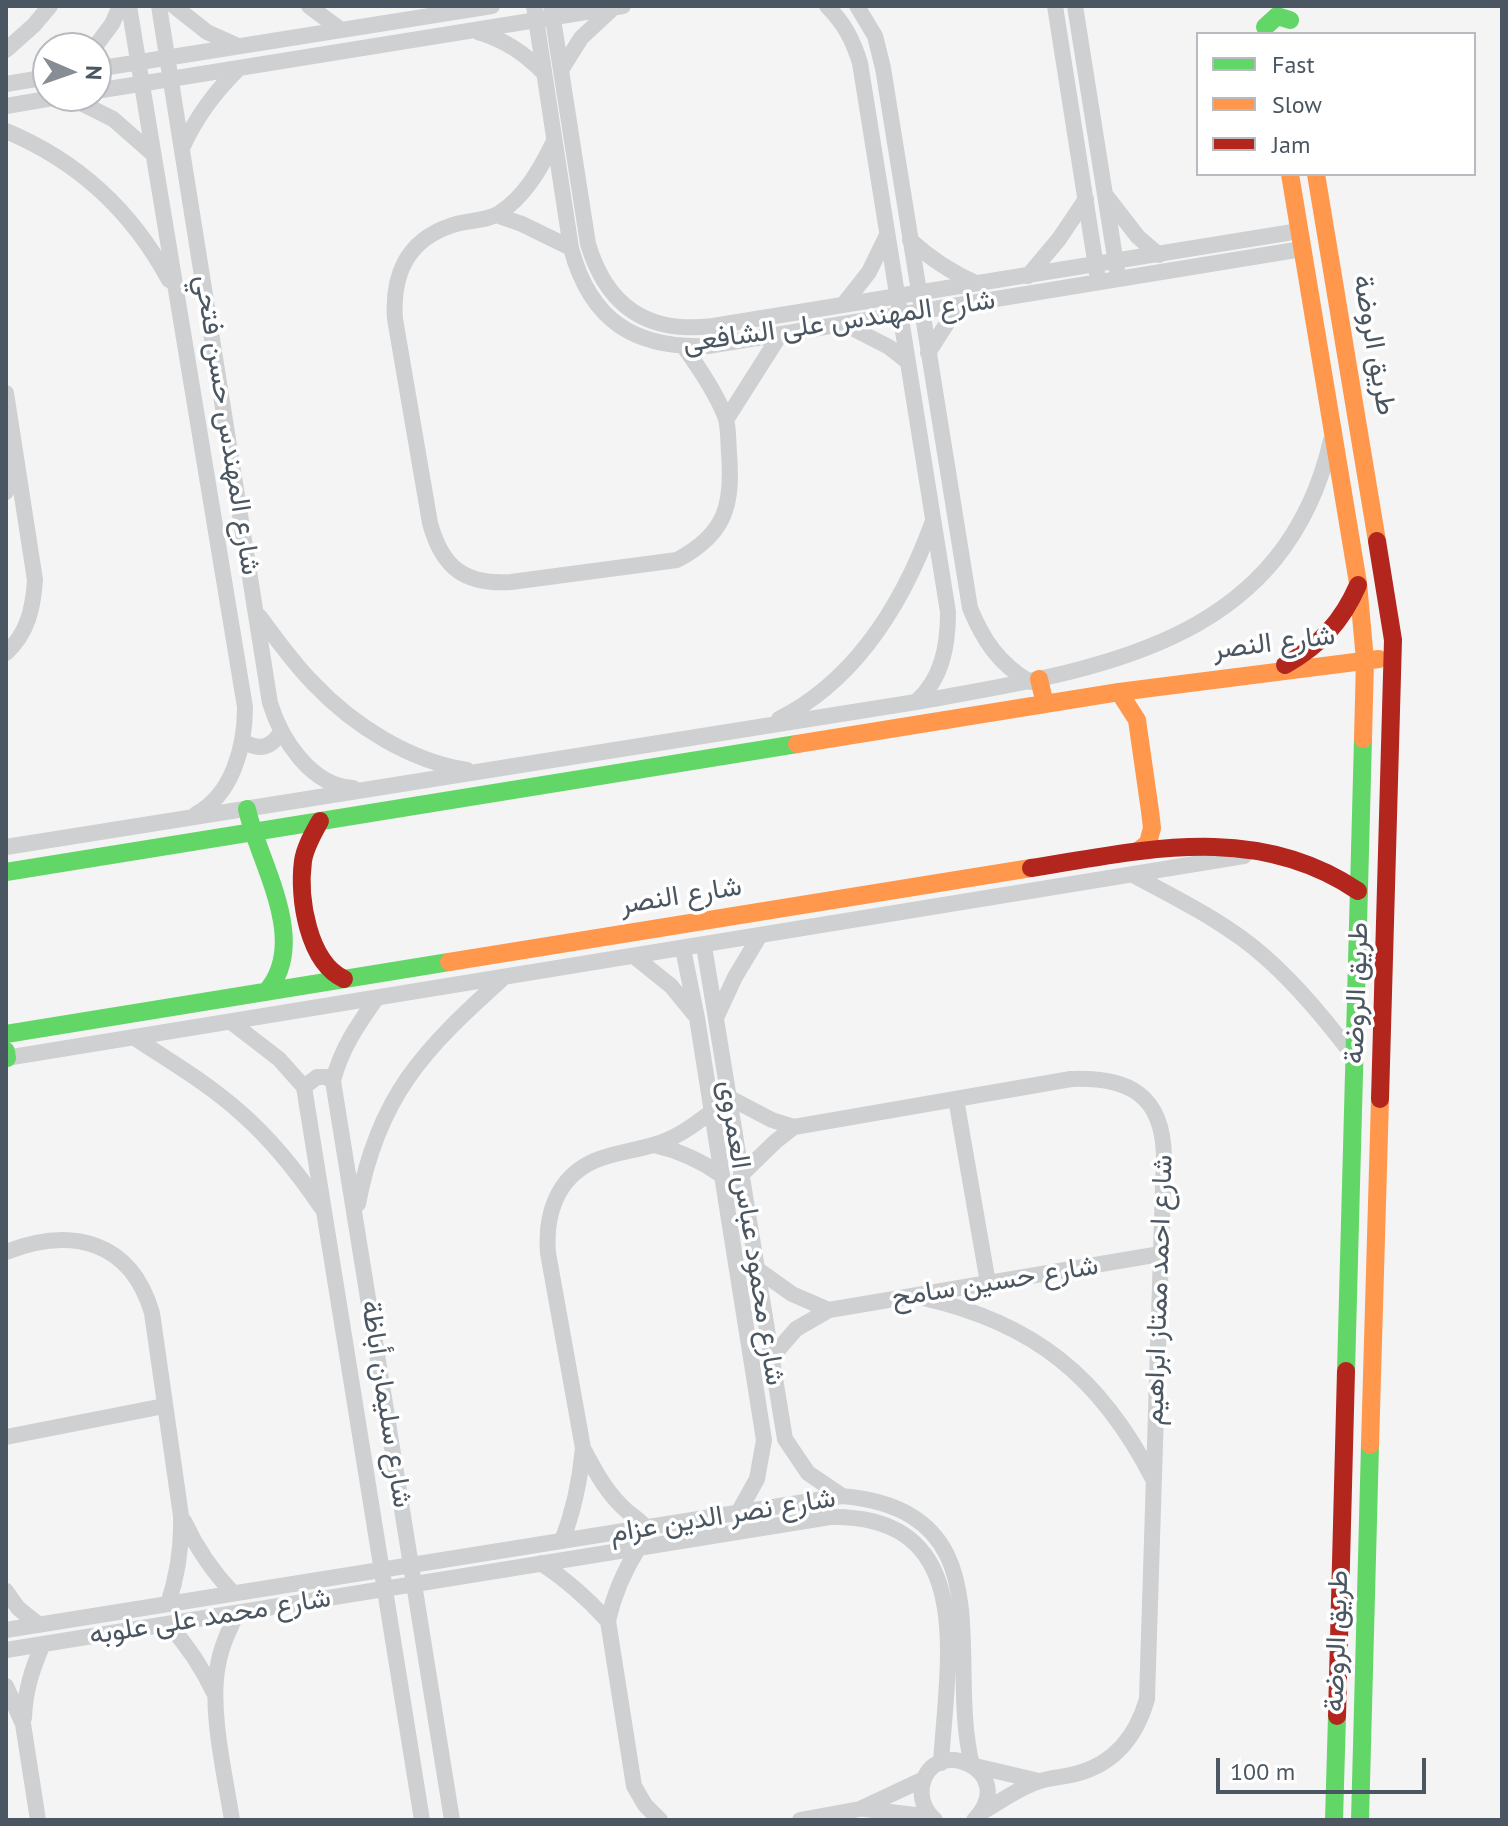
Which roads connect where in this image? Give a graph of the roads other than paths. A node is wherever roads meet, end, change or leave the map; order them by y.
1 (50, 6) edge
2 (120, 6) edge
3 (129, 6) edge
4 (159, 6) edge
5 (174, 6) edge
6 (309, 6) edge
7 (492, 6) edge
8 (827, 6) edge
9 (857, 6) edge
10 (1055, 6) edge
11 (1075, 6) edge
12 (1262, 6) edge
13 (619, 7) edge
14 (471, 8) edge
15 (552, 12) edge
16 (535, 13) edge
17 (1290, 20) edge
18 (341, 30) junction
19 (472, 30) junction
20 (1266, 30) edge
21 (106, 32) edge
22 (239, 46) junction
23 (6, 50) edge
24 (168, 57) junction
25 (138, 62) junction
26 (112, 66) edge
27 (240, 68) junction
28 (561, 70) junction
29 (544, 73) junction
30 (171, 79) junction
31 (32, 80) edge
32 (6, 84) edge
33 (141, 84) junction
34 (112, 89) edge
35 (32, 102) edge
36 (6, 106) edge
37 (99, 112) edge
38 (6, 131) edge
39 (554, 139) junction
40 (182, 148) junction
41 (153, 154) junction
42 (1290, 176) edge
43 (1316, 176) edge
44 (1104, 194) junction
45 (1086, 199) junction
46 (496, 215) junction
47 (887, 234) junction
48 (910, 240) junction
49 (1301, 240) junction
50 (571, 248) junction
51 (1159, 255) junction
52 (1115, 261) junction
53 (1096, 265) junction
54 (1028, 276) junction
55 (1118, 280) junction
56 (1099, 283) junction
57 (977, 284) junction
58 (175, 292) junction
59 (919, 293) junction
60 (898, 297) junction
61 (843, 305) junction
62 (958, 306) junction
63 (922, 312) junction
64 (900, 315) junction
65 (845, 324) junction
66 (780, 335) junction
67 (684, 347) junction
68 (928, 353) junction
69 (908, 362) junction
70 (6, 393) edge
71 (726, 420) junction
72 (1333, 431) junction
73 (14, 448) junction
74 (6, 492) edge
75 (933, 520) junction
76 (1358, 583) junction
77 (258, 616) junction
78 (6, 653) edge
79 (1394, 658) junction
80 (1365, 660) junction
81 (1257, 673) junction
82 (1034, 680) junction
83 (1119, 692) junction
84 (916, 702) junction
85 (1045, 704) junction
86 (765, 726) junction
87 (281, 732) junction
88 (243, 741) junction
89 (594, 753) junction
90 (493, 770) junction
91 (598, 776) junction
92 (370, 789) junction
93 (1361, 805) junction
94 (1390, 805) junction
95 (247, 809) junction
96 (189, 818) junction
97 (320, 821) junction
98 (251, 832) junction
99 (6, 847) edge
100 (1138, 851) junction
101 (1270, 852) junction
102 (6, 872) edge
103 (1135, 876) junction
104 (917, 887) junction
105 (1358, 891) junction
106 (921, 910) junction
107 (759, 937) junction
108 (704, 946) junction
109 (683, 949) junction
110 (635, 957) junction
111 (474, 958) junction
112 (344, 979) junction
113 (503, 979) junction
114 (478, 982) junction
115 (266, 992) junction
116 (376, 999) junction
117 (697, 1018) junction
118 (716, 1018) junction
119 (231, 1022) junction
120 (6, 1034) edge
121 (135, 1038) junction
122 (6, 1056) edge
123 (1355, 1058) junction
124 (333, 1081) junction
125 (304, 1087) junction
126 (728, 1097) junction
127 (956, 1099) junction
128 (711, 1112) junction
129 (794, 1127) junction
130 (654, 1145) junction
131 (721, 1175) junction
132 (741, 1175) junction
133 (324, 1211) junction
134 (356, 1217) junction
135 (6, 1252) edge
136 (1160, 1254) junction
137 (757, 1269) junction
138 (988, 1283) junction
139 (914, 1295) junction
140 (829, 1310) junction
141 (771, 1358) junction
142 (164, 1406) junction
143 (1345, 1417) junction
144 (1372, 1418) junction
145 (6, 1437) edge
146 (785, 1439) junction
147 (764, 1440) junction
148 (583, 1448) junction
149 (1370, 1473) junction
150 (1343, 1475) junction
151 (1154, 1480) junction
152 (842, 1496) junction
153 (738, 1513) junction
154 (181, 1516) junction
155 (647, 1528) junction
156 (562, 1541) junction
157 (645, 1546) junction
158 (541, 1563) junction
159 (412, 1565) junction
160 (381, 1570) junction
161 (414, 1584) junction
162 (384, 1589) junction
163 (6, 1591) edge
164 (233, 1593) junction
165 (168, 1604) junction
166 (237, 1613) junction
167 (608, 1621) junction
168 (168, 1624) junction
169 (39, 1625) junction
170 (6, 1630) edge
171 (43, 1644) junction
172 (6, 1650) edge
173 (6, 1686) edge
174 (214, 1695) junction
175 (23, 1724) junction
176 (941, 1763) junction
177 (973, 1766) junction
178 (924, 1779) junction
179 (1039, 1781) junction
180 (860, 1809) junction
181 (978, 1816) edge
182 (933, 1818) edge
183 (38, 1820) edge
184 (232, 1820) edge
185 (422, 1820) edge
186 (452, 1820) edge
187 (660, 1820) edge
188 (800, 1820) edge
189 (1334, 1820) edge
190 (1360, 1820) edge

1 - 23 street
2 - 21 street
3 - 25 street, شارع المهندس حسن فتحي
4 - 24 street, شارع المهندس حسن فتحي
5 - 22 street
6 - 18 street
7 - 14 street
8 - 47 street
9 - 48 street
10 - 45 street
11 - 44 street
12 - 20 street
13 - 15 street
13 - 28 street
14 - 18 street
15 - 16 street
15 - 28 street, شارع المهندس على الشافعى
16 - 19 street
16 - 29 street, شارع المهندس على الشافعى
17 - 20 street
18 - 22 street
19 - 27 street
19 - 29 street
22 - 24 street
24 - 25 street
24 - 30 street, شارع المهندس حسن فتحي
25 - 26 street
25 - 33 street, شارع المهندس حسن فتحي
27 - 30 street
27 - 40 street
28 - 61 street, شارع المهندس على الشافعى
29 - 39 street, شارع المهندس على الشافعى
30 - 33 street
30 - 40 street, شارع المهندس حسن فتحي
31 - 32 street
33 - 34 street
33 - 41 street, شارع المهندس حسن فتحي
35 - 36 street
37 - 41 street
38 - 58 street
39 - 46 street
39 - 50 street, شارع المهندس على الشافعى
40 - 77 street, شارع المهندس حسن فتحي
41 - 58 street, شارع المهندس حسن فتحي
42 - 49 street, طريق الروضة
43 - 79 street, طريق الروضة
44 - 51 street
44 - 52 street
45 - 53 street
45 - 54 street
46 - 50 street
46 - 71 street
47 - 60 street
47 - 61 street
48 - 57 street
48 - 59 street
49 - 51 street, شارع المهندس على الشافعى
49 - 55 street, شارع المهندس على الشافعى
49 - 72 street, طريق الروضة
50 - 67 street, شارع المهندس على الشافعى
51 - 52 street, شارع المهندس على الشافعى
52 - 53 street, شارع المهندس على الشافعى
52 - 55 street
53 - 54 street, شارع المهندس على الشافعى
53 - 56 street
54 - 57 street, شارع المهندس على الشافعى
55 - 56 street, شارع المهندس على الشافعى
56 - 62 street, شارع المهندس على الشافعى
57 - 59 street, شارع المهندس على الشافعى
58 - 88 street, شارع المهندس حسن فتحي
59 - 60 street, شارع المهندس على الشافعى
59 - 63 street
60 - 61 street, شارع المهندس على الشافعى
60 - 64 street
62 - 63 street, شارع المهندس على الشافعى
62 - 68 street
63 - 64 street, شارع المهندس على الشافعى
63 - 68 street
64 - 65 street, شارع المهندس على الشافعى
64 - 69 street
65 - 66 street, شارع المهندس على الشافعى
65 - 69 street
66 - 67 street, شارع المهندس على الشافعى
66 - 71 street
67 - 71 street
68 - 82 street
69 - 75 street
70 - 73 street
72 - 76 street, طريق الروضة
72 - 82 street
73 - 74 street
73 - 78 street
75 - 84 street
75 - 86 street
76 - 80 street, طريق الروضة
76 - 81 street
77 - 87 street, شارع المهندس حسن فتحي
77 - 90 street
79 - 80 street, شارع النصر
79 - 94 street, طريق الروضة
80 - 81 street, شارع النصر
80 - 93 street, طريق الروضة
81 - 83 street, شارع النصر
82 - 84 street
82 - 85 street
83 - 85 street, شارع النصر
83 - 100 street
84 - 86 street
85 - 91 street, شارع النصر
86 - 89 street
87 - 88 street
87 - 92 street, شارع المهندس حسن فتحي
88 - 96 street, شارع المهندس حسن فتحي
89 - 90 street
89 - 91 street
90 - 92 street
91 - 97 street, شارع النصر
92 - 95 street
93 - 94 street
93 - 105 street, طريق الروضة
94 - 144 street, طريق الروضة
95 - 96 street
95 - 98 street
96 - 99 street
97 - 98 street, شارع النصر
97 - 112 street
98 - 102 street, شارع النصر
98 - 115 street
100 - 101 street, شارع النصر
100 - 104 street, شارع النصر
101 - 103 street
101 - 105 street, شارع النصر
103 - 106 street
103 - 123 street
104 - 106 street
104 - 111 street, شارع النصر
105 - 123 street, طريق الروضة
106 - 107 street
107 - 108 street
107 - 118 street
108 - 109 street
108 - 118 street, شارع محمود عباس العمروى
109 - 110 street
109 - 117 street, شارع محمود عباس العمروى
110 - 113 street
110 - 117 street
111 - 112 street, شارع النصر
111 - 114 street
112 - 115 street, شارع النصر
113 - 114 street
113 - 134 street
114 - 116 street
115 - 120 street, شارع النصر
116 - 119 street
116 - 124 street, شارع سليمان أباظة
117 - 128 street, شارع محمود عباس العمروى
118 - 126 street, شارع محمود عباس العمروى
119 - 121 street
119 - 125 street
121 - 122 street
121 - 133 street
123 - 143 street, طريق الروضة
124 - 125 street
124 - 134 street, شارع سليمان أباظة
125 - 133 street, شارع سليمان أباظة
126 - 129 street
126 - 132 street, شارع محمود عباس العمروى
127 - 129 street, شارع احمد ممتاز ابراهيم
127 - 136 street, شارع احمد ممتاز ابراهيم
127 - 138 street
128 - 130 street
128 - 131 street, شارع محمود عباس العمروى
129 - 132 street
130 - 131 street
130 - 148 street
131 - 147 street, شارع محمود عباس العمروى
132 - 137 street, شارع محمود عباس العمروى
133 - 160 street, شارع سليمان أباظة
134 - 159 street, شارع سليمان أباظة
135 - 142 street
136 - 138 street, شارع حسين سامح
136 - 151 street, شارع احمد ممتاز ابراهيم
137 - 140 street
137 - 141 street, شارع محمود عباس العمروى
138 - 139 street, شارع حسين سامح
139 - 140 street, شارع حسين سامح
139 - 151 street
140 - 141 street, شارع حسين سامح
141 - 146 street, شارع محمود عباس العمروى
142 - 145 street
142 - 154 street
143 - 144 street
143 - 150 street, طريق الروضة
144 - 149 street, طريق الروضة
146 - 147 street
146 - 152 street, شارع محمود عباس العمروى
147 - 153 street, شارع محمود عباس العمروى
148 - 155 street
148 - 156 street
149 - 150 street
149 - 190 street, طريق الروضة
150 - 189 street, طريق الروضة
151 - 179 street, شارع احمد ممتاز ابراهيم
152 - 153 street, شارع نصر الدين عزام
152 - 177 street, شارع نصر الدين عزام
153 - 155 street, شارع نصر الدين عزام
154 - 164 street
154 - 165 street
155 - 156 street, شارع نصر الدين عزام
155 - 157 street
156 - 159 street, شارع نصر الدين عزام
157 - 158 street, شارع نصر الدين عزام
157 - 167 street
157 - 176 street, شارع نصر الدين عزام
158 - 161 street, شارع نصر الدين عزام
158 - 167 street
159 - 160 street, شارع محمد على علوبه
159 - 161 street, شارع سليمان أباظة
160 - 162 street, شارع سليمان أباظة
160 - 164 street, شارع محمد على علوبه
161 - 162 street, شارع محمد على علوبه
161 - 186 street, شارع سليمان أباظة
162 - 166 street, شارع محمد على علوبه
162 - 185 street, شارع سليمان أباظة
163 - 169 street
164 - 165 street, شارع محمد على علوبه
165 - 169 street, شارع محمد على علوبه
166 - 168 street, شارع محمد على علوبه
166 - 174 street
167 - 187 street
168 - 171 street, شارع محمد على علوبه
168 - 174 street
169 - 170 street, شارع محمد على علوبه
171 - 172 street, شارع محمد على علوبه
171 - 175 street
173 - 175 street
174 - 184 street
175 - 183 street
176 - 177 street, شارع احمد ممتاز ابراهيم
176 - 178 street
177 - 179 street, شارع احمد ممتاز ابراهيم
177 - 181 street, شارع نصر الدين عزام
178 - 180 street
178 - 182 street
179 - 181 street, شارع احمد ممتاز ابراهيم
180 - 182 street
180 - 188 street

